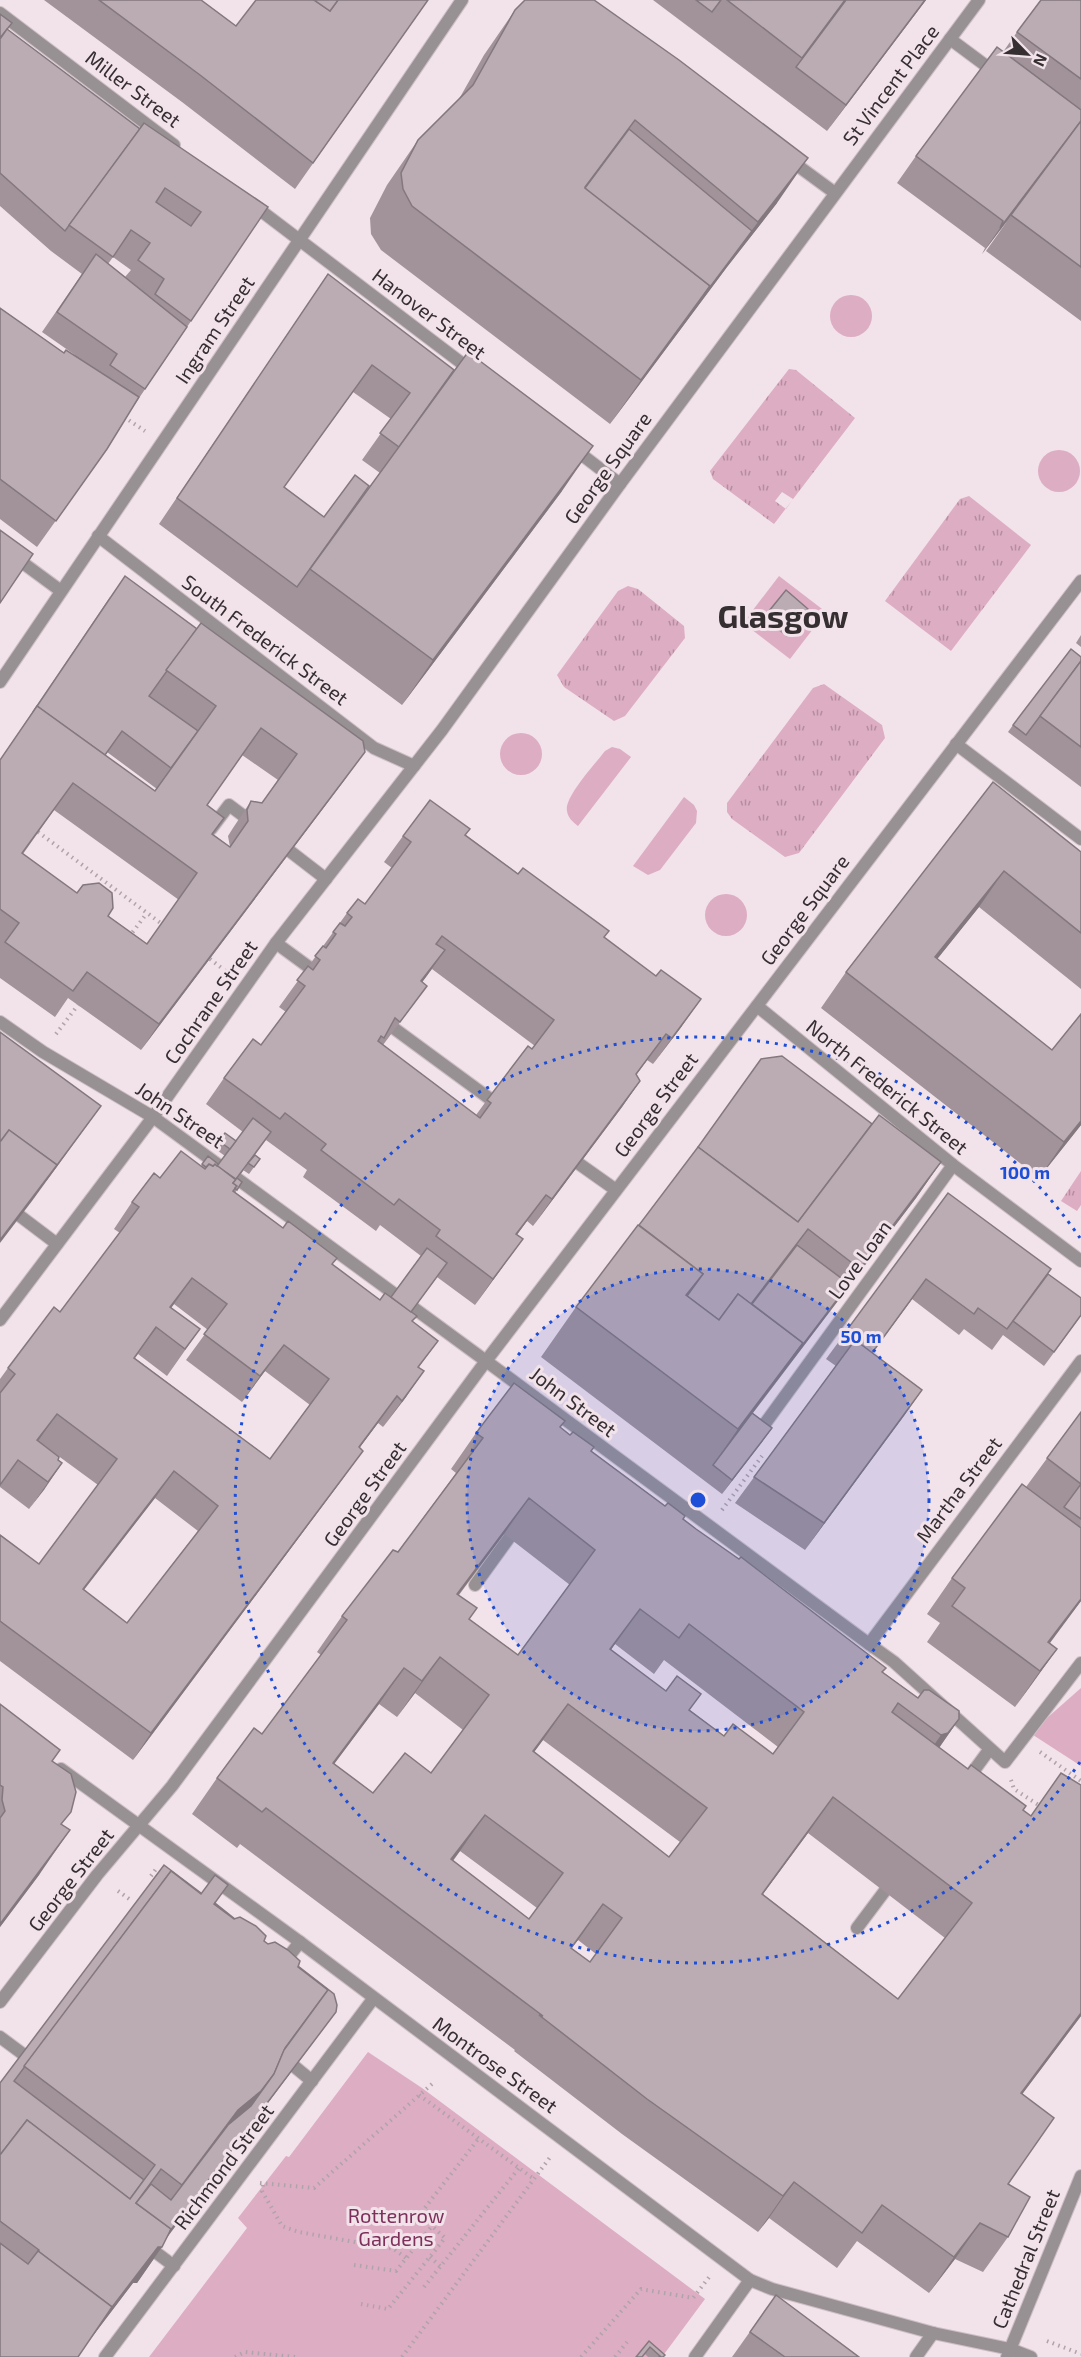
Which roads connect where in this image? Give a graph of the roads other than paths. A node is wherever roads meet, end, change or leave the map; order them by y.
1 (462, 0) edge
2 (980, 0) edge
3 (0, 13) edge
4 (950, 39) junction
5 (1006, 80) edge
6 (782, 153) edge
7 (188, 155) edge
8 (835, 193) junction
9 (244, 197) edge
10 (300, 240) junction
11 (484, 381) edge
12 (558, 437) edge
13 (620, 484) junction
14 (98, 536) junction
15 (0, 546) edge
16 (1081, 580) edge
17 (61, 591) junction
18 (0, 682) edge
19 (956, 744) junction
20 (414, 766) junction
21 (249, 820) edge
22 (207, 835) edge
23 (1081, 839) edge
24 (291, 852) edge
25 (326, 879) junction
26 (276, 943) junction
27 (331, 983) edge
28 (757, 1005) junction
29 (369, 1011) edge
30 (0, 1022) edge
31 (513, 1115) edge
32 (153, 1117) junction
33 (560, 1150) edge
34 (953, 1165) junction
35 (616, 1190) junction
36 (20, 1216) edge
37 (57, 1245) junction
38 (1081, 1261) edge
39 (0, 1320) edge
40 (486, 1361) junction
41 (1081, 1361) edge
42 (756, 1437) edge
43 (509, 1538) edge
44 (475, 1586) edge
45 (869, 1644) junction
46 (1081, 1663) edge
47 (989, 1750) junction
48 (54, 1764) edge
49 (957, 1795) edge
50 (138, 1827) junction
51 (885, 1892) dead end
52 (857, 1928) dead end
53 (300, 1942) junction
54 (272, 1978) edge
55 (373, 1999) junction
56 (0, 2002) edge
57 (0, 2037) edge
58 (31, 2060) edge
59 (295, 2067) edge
60 (312, 2081) junction
61 (1081, 2176) edge
62 (136, 2238) edge
63 (174, 2266) junction
64 (750, 2280) junction
65 (933, 2333) junction
66 (1009, 2353) edge
67 (105, 2357) edge
68 (695, 2357) edge
69 (916, 2357) edge
70 (1031, 2357) edge

1 - 10 street, Ingram Street
2 - 4 street, St Vincent Place
3 - 7 street, Miller Street
4 - 5 street
4 - 8 street, St Vincent Place
6 - 8 street
8 - 13 street, George Square
9 - 10 street
10 - 11 street, Hanover Street
10 - 14 street, Ingram Street
12 - 13 street
13 - 20 street, George Square
14 - 17 street, Ingram Street
14 - 20 street, South Frederick Street
15 - 17 street
16 - 19 street, George Square
17 - 18 street, Ingram Street
19 - 23 street
19 - 28 street, George Square
20 - 25 street, Cochrane Street
21 - 22 street
24 - 25 street
25 - 26 street, Cochrane Street
26 - 27 street
26 - 32 street, Cochrane Street
28 - 34 street, North Frederick Street
28 - 35 street, George Street
29 - 31 street
30 - 32 street, John Street
32 - 37 street, Cochrane Street
32 - 40 street, John Street
33 - 35 street
34 - 38 street, North Frederick Street
34 - 42 street, Love Loan
35 - 40 street, George Street
36 - 37 street
37 - 39 street, Cochrane Street
40 - 45 street, John Street
40 - 50 street, George Street
41 - 45 street, Martha Street
43 - 44 street
45 - 47 street, John Street
46 - 47 street, John Street
47 - 49 street
48 - 50 street, Montrose Street
50 - 53 street, Montrose Street
50 - 56 street, George Street
51 - 52 street
53 - 54 street
53 - 55 street, Montrose Street
55 - 60 street, Richmond Street
55 - 64 street, Montrose Street
57 - 58 street
59 - 60 street
60 - 63 street, Richmond Street
61 - 66 street, Cathedral Street
62 - 63 street
63 - 67 street, Richmond Street
64 - 65 street, Montrose Street
64 - 68 street
65 - 66 street, Montrose Street
65 - 69 street
66 - 70 street, Montrose Street

